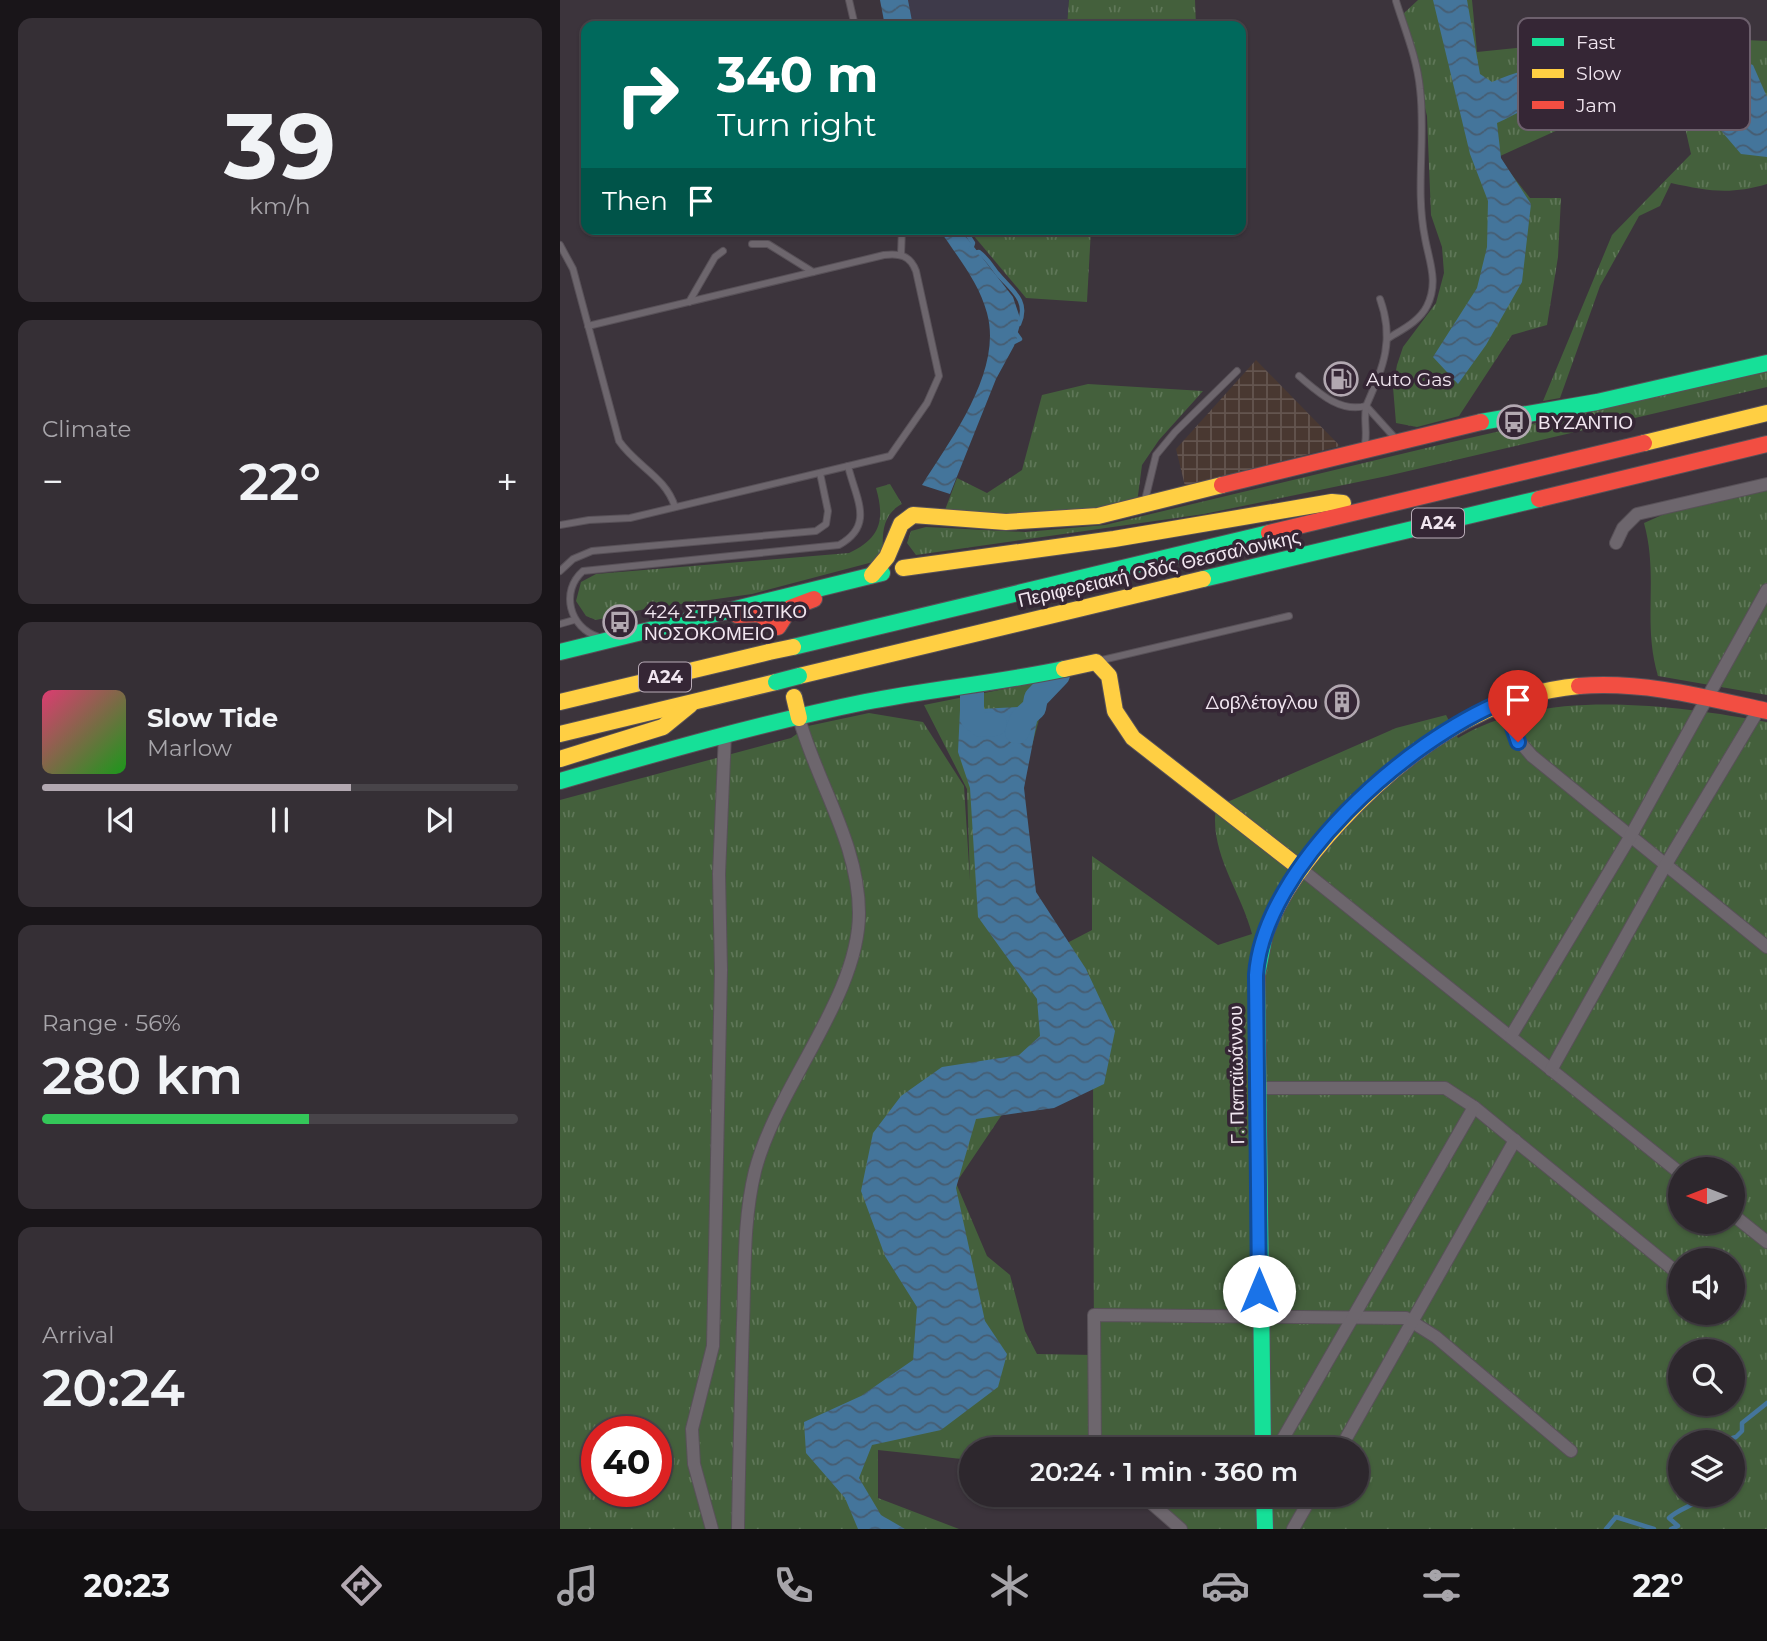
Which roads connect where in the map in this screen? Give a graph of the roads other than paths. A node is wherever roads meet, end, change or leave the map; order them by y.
1 (849, 0) edge
2 (1396, 1) edge
3 (854, 21) edge
4 (902, 235) edge
5 (560, 244) edge
6 (752, 244) dead end
7 (723, 251) dead end
8 (901, 255) junction
9 (813, 272) junction
10 (1380, 299) dead end
11 (689, 302) junction
12 (588, 326) junction
13 (1387, 339) junction
14 (1767, 363) edge
15 (1237, 371) dead end
16 (1299, 376) dead end
17 (1366, 406) junction
18 (1767, 414) edge
19 (1410, 439) junction
20 (1767, 444) edge
21 (1360, 451) junction
22 (848, 466) junction
23 (820, 474) junction
24 (1767, 484) edge
25 (1144, 506) junction
26 (675, 507) junction
27 (1375, 507) junction
28 (560, 525) edge
29 (895, 538) junction
30 (1616, 543) dead end
31 (903, 569) junction
32 (560, 571) edge
33 (872, 575) junction
34 (1767, 590) edge
35 (1289, 616) dead end
36 (574, 620) junction
37 (560, 624) edge
38 (644, 631) junction
39 (616, 638) junction
40 (560, 652) edge
41 (1096, 662) junction
42 (794, 697) dead end
43 (1705, 697) junction
44 (696, 701) junction
45 (1504, 701) junction
46 (560, 702) edge
47 (1763, 710) edge
48 (799, 718) junction
49 (560, 734) edge
50 (725, 734) junction
51 (560, 759) edge
52 (560, 780) edge
53 (1630, 838) junction
54 (1665, 866) junction
55 (1301, 869) junction
56 (1767, 947) edge
57 (1511, 1036) junction
58 (1551, 1070) junction
59 (1258, 1088) junction
60 (1474, 1107) junction
61 (1515, 1140) junction
62 (1668, 1163) edge
63 (1745, 1224) edge
64 (1767, 1241) edge
65 (1668, 1265) edge
66 (1259, 1316) junction
67 (1355, 1317) junction
68 (1413, 1321) junction
69 (1095, 1437) edge
70 (1263, 1437) edge
71 (1284, 1437) edge
72 (1347, 1437) edge
73 (1571, 1451) dead end
74 (1156, 1507) edge
75 (1264, 1507) edge
76 (1306, 1507) edge
77 (712, 1529) edge
78 (737, 1529) edge
79 (1181, 1529) edge
80 (1265, 1529) edge
81 (1293, 1529) edge

1 - 3 lane
2 - 13 lane
4 - 8 lane
5 - 12 lane
6 - 9 lane
7 - 11 lane
8 - 9 lane
8 - 22 lane
9 - 11 lane
10 - 13 lane
11 - 12 lane
12 - 26 lane
13 - 17 lane
14 - 19 main road
15 - 25 lane
16 - 17 lane
17 - 19 lane
17 - 21 lane
18 - 27 main road, Περιφερειακή Οδός Θεσσαλονίκης / Α24
19 - 21 main road
20 - 44 main road, Περιφερειακή Οδός Θεσσαλονίκης / Α24, bridge
21 - 25 main road
22 - 23 lane
22 - 36 lane
23 - 26 lane
23 - 32 lane
24 - 30 street
25 - 29 main road
26 - 28 lane
27 - 31 main road
27 - 46 main road, Περιφερειακή Οδός Θεσσαλονίκης / Α24, bridge
29 - 31 main road
29 - 33 main road
31 - 33 main road
31 - 38 main road
33 - 38 main road
34 - 43 street
35 - 41 lane
36 - 37 lane
36 - 39 lane
38 - 39 main road
39 - 40 main road
41 - 48 main road
41 - 55 main road
42 - 48 main road
43 - 45 main road, Γ. Παπαϊωάννου
43 - 47 main road, Γ. Παπαϊωάννου
43 - 53 street
44 - 49 main road, Περιφερειακή Οδός Θεσσαλονίκης / Α24
44 - 51 main road
45 - 53 street
45 - 55 main road, Γ. Παπαϊωάννου
47 - 54 street
48 - 50 main road
48 - 78 street
50 - 52 main road
50 - 77 street
53 - 54 street
53 - 57 street
54 - 56 street
54 - 58 street
55 - 57 street
55 - 59 main road, Γ. Παπαϊωάννου
57 - 58 street
58 - 62 street
59 - 60 street
59 - 66 main road, Γ. Παπαϊωάννου
60 - 61 street
60 - 67 street
61 - 65 street
61 - 68 street
63 - 64 street
66 - 67 street
66 - 69 street
66 - 70 main road, Γ. Παπαϊωάννου
67 - 68 street
67 - 71 street
68 - 72 street
68 - 73 street
74 - 79 street
75 - 80 main road
76 - 81 street

